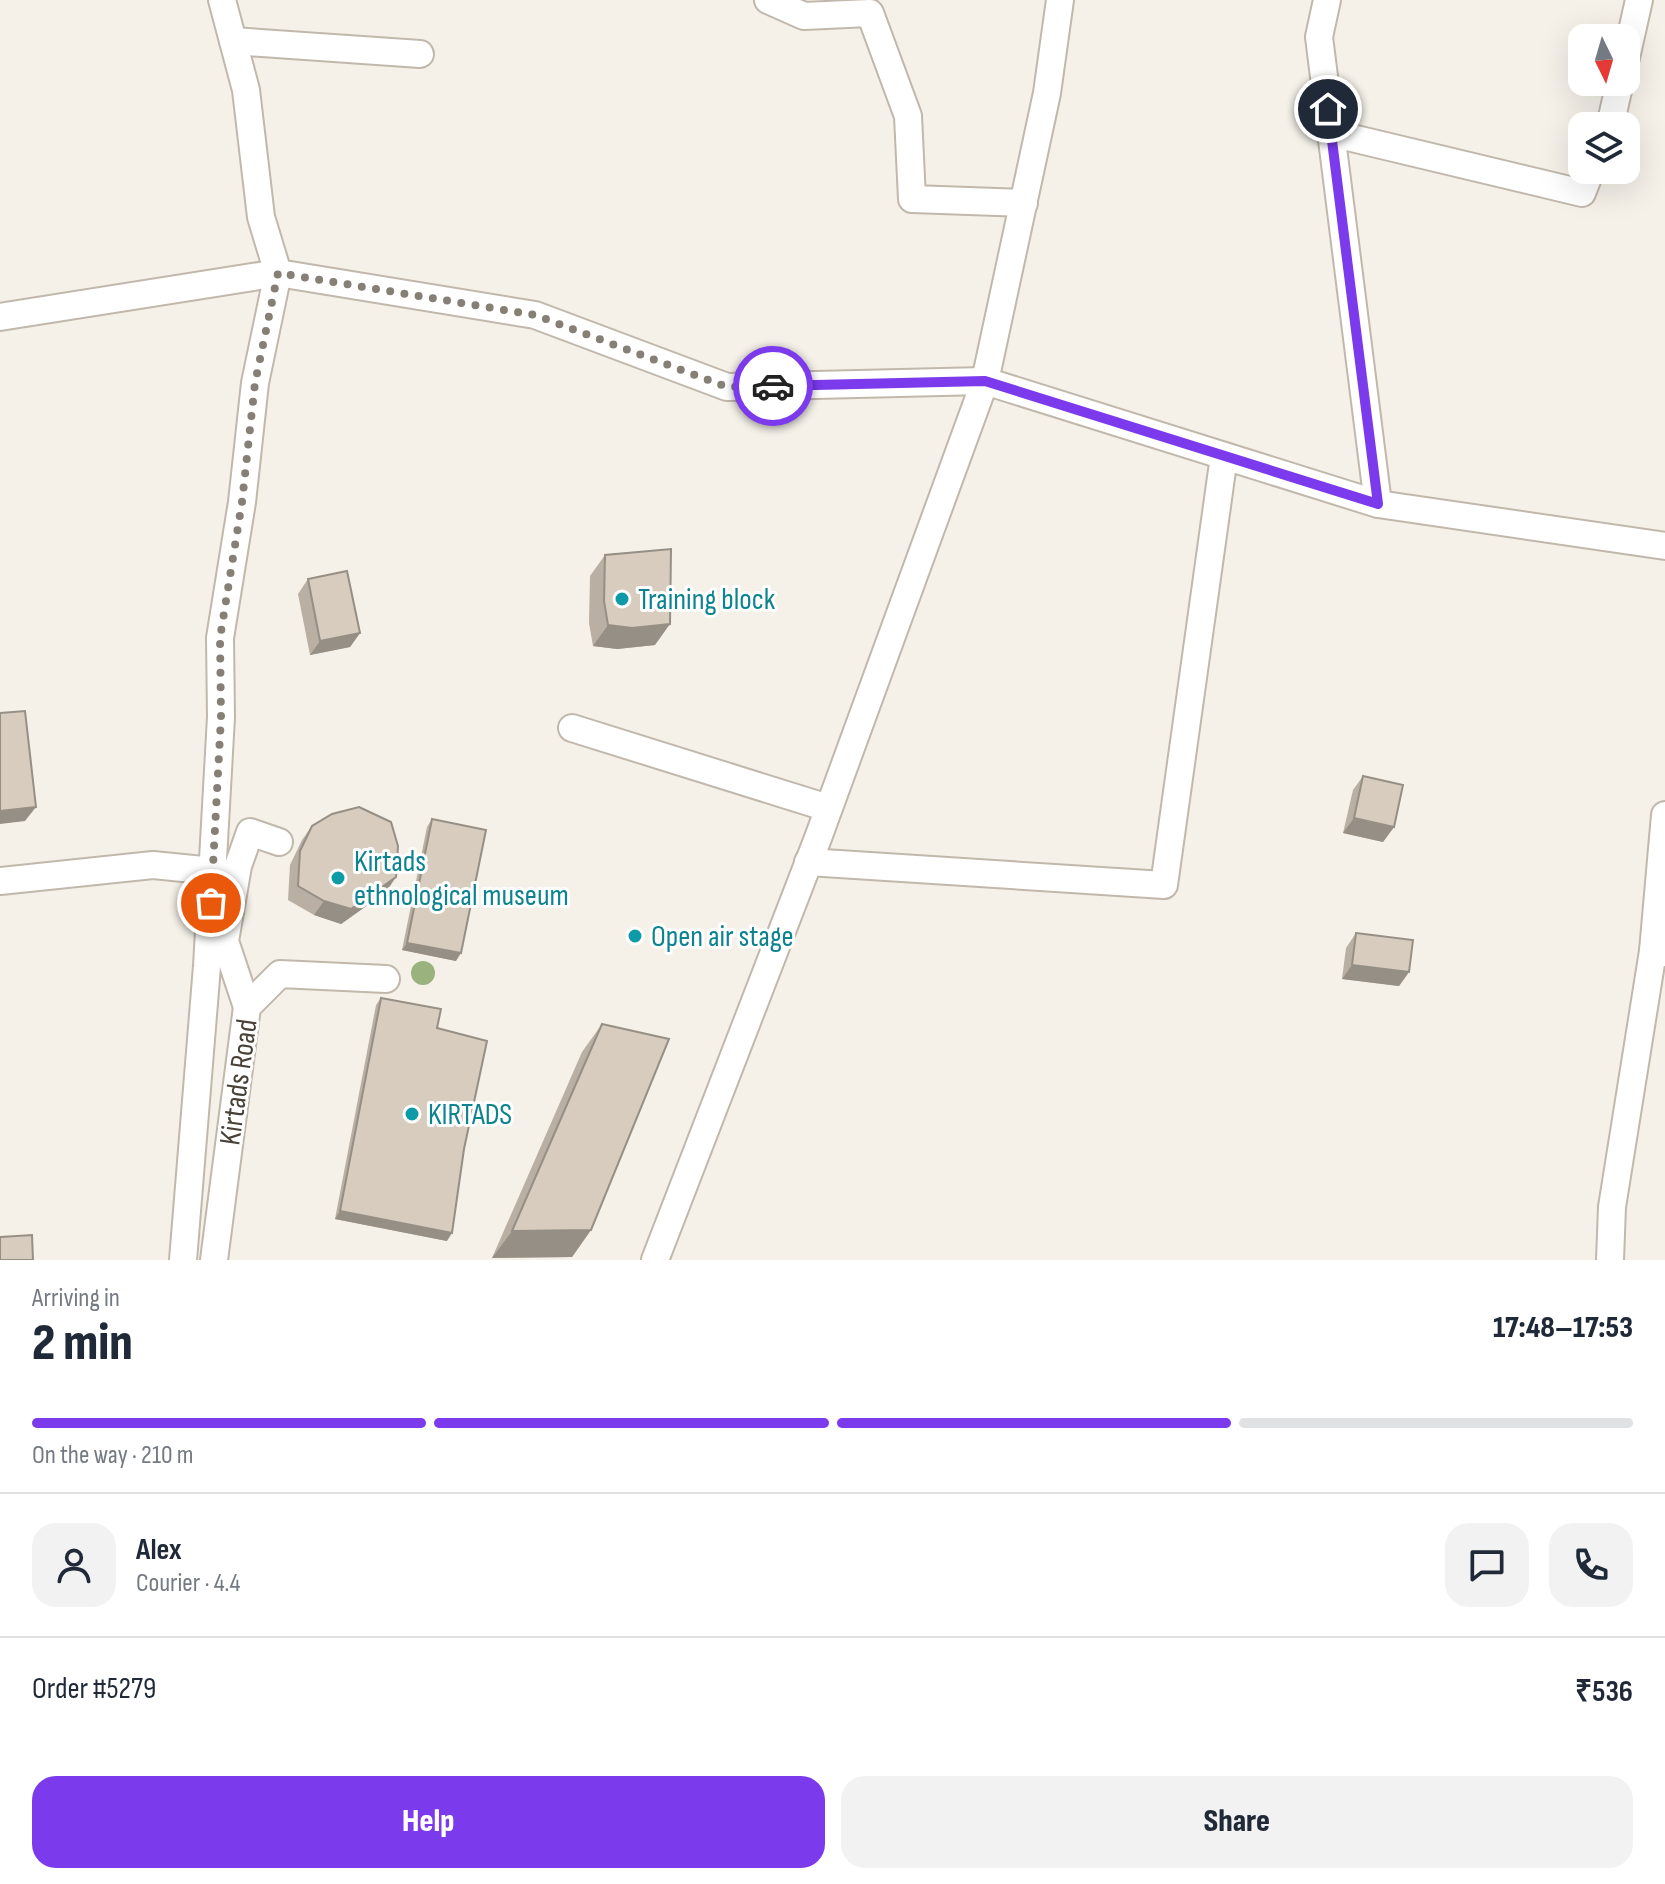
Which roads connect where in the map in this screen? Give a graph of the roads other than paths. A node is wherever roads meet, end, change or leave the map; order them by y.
1 (222, 0) edge
2 (768, 0) edge
3 (1060, 0) edge
4 (1327, 0) edge
5 (1639, 0) edge
6 (1634, 24) edge
7 (233, 41) junction
8 (420, 54) dead end
9 (1331, 133) junction
10 (1586, 184) edge
11 (1024, 203) junction
12 (278, 273) junction
13 (0, 317) edge
14 (985, 381) junction
15 (1224, 456) junction
16 (1378, 504) junction
17 (1665, 546) edge
18 (572, 728) dead end
19 (828, 808) junction
20 (1665, 815) edge
21 (279, 842) dead end
22 (808, 862) junction
23 (213, 871) junction
24 (0, 881) edge
25 (1659, 952) edge
26 (386, 979) dead end
27 (247, 1007) junction
28 (183, 1260) edge
29 (214, 1260) edge
30 (655, 1260) edge
31 (1610, 1260) edge

1 - 7 street
2 - 11 street
3 - 11 street
4 - 9 street
5 - 6 street
7 - 8 street
7 - 12 street
9 - 10 street
9 - 16 street
11 - 14 street
12 - 13 street
12 - 14 street
12 - 23 street
14 - 15 street
14 - 19 street
15 - 16 street
15 - 22 street
16 - 17 street
18 - 19 street
19 - 22 street
20 - 25 street
21 - 27 street
22 - 30 street
23 - 24 street
23 - 28 street
25 - 31 street
26 - 27 street, Kirtads Road
27 - 29 street, Kirtads Road

